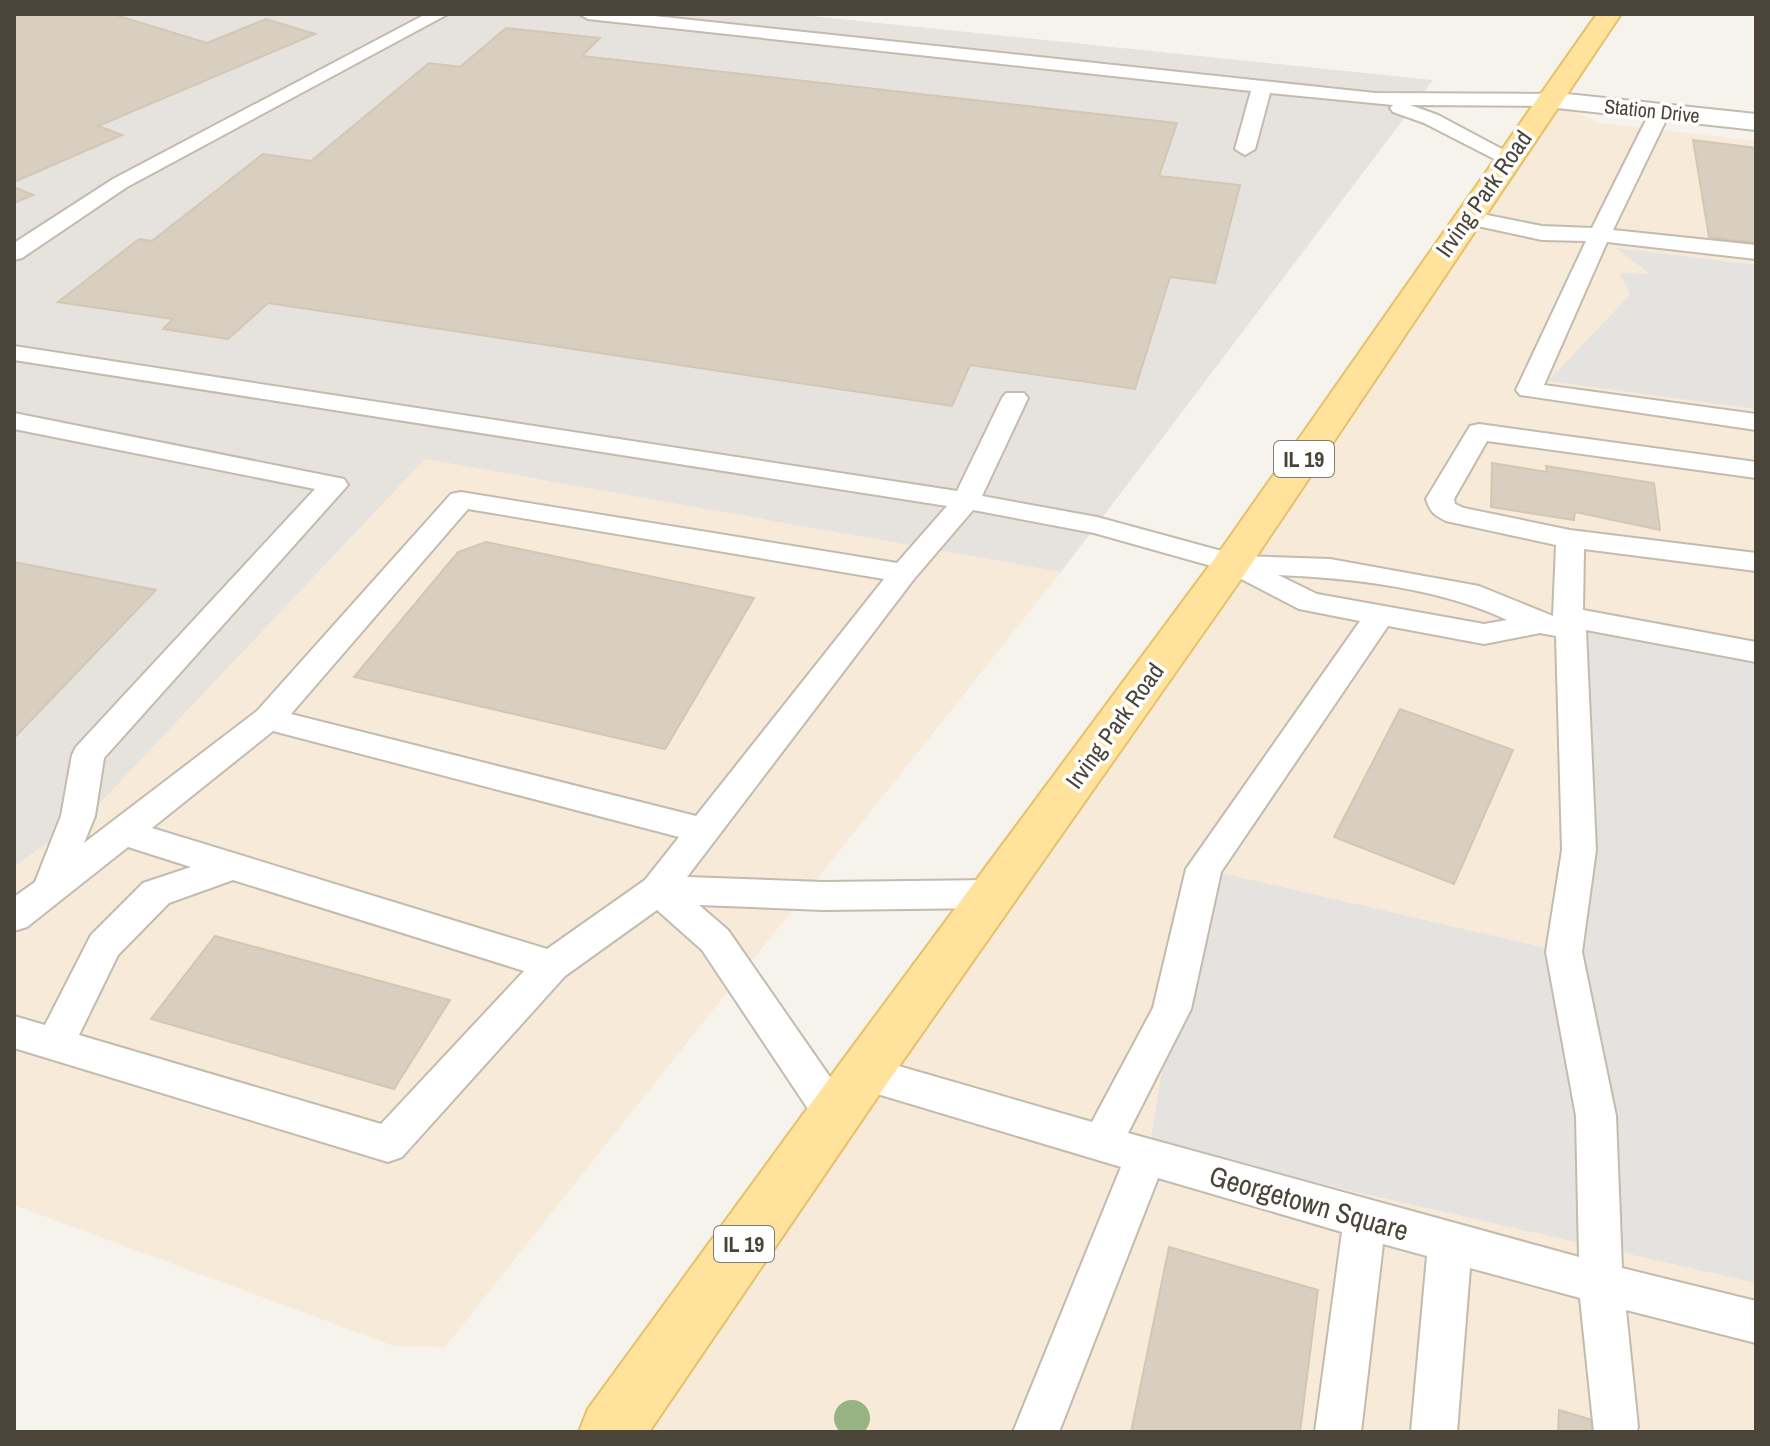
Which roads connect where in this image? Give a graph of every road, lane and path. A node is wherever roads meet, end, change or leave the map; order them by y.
1 (439, 14) edge
2 (588, 14) edge
3 (1602, 16) edge
4 (1262, 87) junction
5 (1375, 99) junction
6 (1548, 100) junction
7 (1660, 112) junction
8 (1756, 122) edge
9 (1245, 149) dead end
10 (1508, 160) junction
11 (1474, 207) junction
12 (1601, 235) junction
13 (1756, 252) edge
14 (14, 253) edge
15 (14, 353) edge
16 (1015, 398) dead end
17 (14, 421) edge
18 (1756, 422) edge
19 (1756, 470) edge
20 (966, 501) junction
21 (1570, 539) junction
22 (1756, 562) edge
23 (1232, 563) junction
24 (904, 573) junction
25 (1380, 615) junction
26 (1559, 623) junction
27 (1756, 652) edge
28 (268, 719) junction
29 (704, 831) junction
30 (122, 832) junction
31 (232, 866) junction
32 (49, 890) junction
33 (658, 890) junction
34 (993, 894) junction
35 (14, 917) edge
36 (552, 965) junction
37 (14, 1032) edge
38 (55, 1044) junction
39 (849, 1094) junction
40 (1102, 1143) junction
41 (1146, 1156) junction
42 (1365, 1219) junction
43 (1450, 1243) junction
44 (1601, 1285) junction
45 (1756, 1322) edge
46 (1615, 1427) dead end
47 (611, 1432) edge
48 (1036, 1432) edge
49 (1338, 1432) edge
50 (1434, 1432) edge

1 - 14 lane
2 - 4 lane
3 - 6 main road, Irving Park Road / IL 19
4 - 5 lane
4 - 9 lane
5 - 6 lane
5 - 10 lane
6 - 7 street, Station Drive
6 - 10 main road, Irving Park Road / IL 19
7 - 8 street, Station Drive
7 - 12 lane
10 - 11 main road, Irving Park Road / IL 19
11 - 12 lane
11 - 23 main road, Irving Park Road / IL 19
12 - 13 lane
12 - 18 lane
15 - 20 lane
16 - 20 lane
17 - 32 lane
19 - 21 lane
20 - 23 lane
20 - 24 lane
21 - 22 lane
21 - 26 lane
23 - 25 lane
23 - 26 lane
23 - 34 main road, Irving Park Road / IL 19
24 - 28 lane
24 - 29 lane
25 - 26 lane
25 - 40 lane
26 - 27 lane
26 - 44 lane
28 - 29 lane
28 - 30 lane
29 - 33 lane
30 - 31 lane
30 - 32 lane
31 - 36 lane
31 - 38 lane
32 - 35 lane
33 - 34 lane
33 - 36 lane
33 - 39 lane
34 - 39 main road, Irving Park Road / IL 19
36 - 38 lane
37 - 38 lane
39 - 40 lane, Georgetown Square
39 - 47 main road, Irving Park Road / IL 19
40 - 41 lane, Georgetown Square
41 - 42 lane, Georgetown Square
41 - 48 lane
42 - 43 lane, Georgetown Square
42 - 49 lane
43 - 44 lane, Georgetown Square
43 - 50 lane
44 - 45 lane, Georgetown Square
44 - 46 lane

